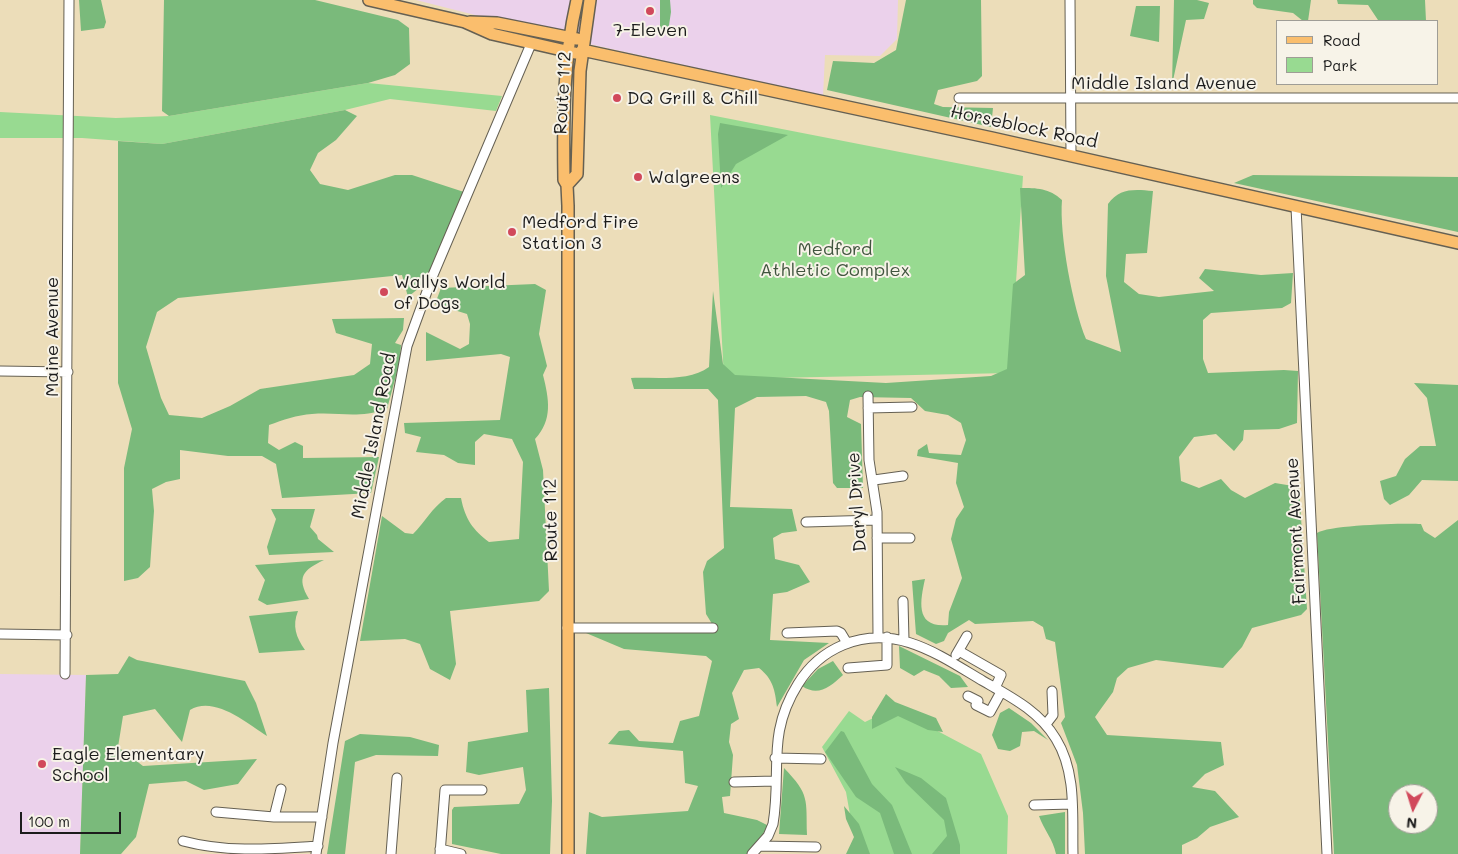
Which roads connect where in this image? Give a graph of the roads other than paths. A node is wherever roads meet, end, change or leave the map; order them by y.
1 (69, 0) edge
2 (369, 0) edge
3 (577, 0) edge
4 (590, 0) edge
5 (1070, 0) edge
6 (465, 22) junction
7 (570, 38) junction
8 (531, 44) junction
9 (583, 48) junction
10 (568, 52) junction
11 (959, 98) dead end
12 (1458, 98) edge
13 (1071, 100) junction
14 (1071, 155) junction
15 (568, 185) junction
16 (1296, 208) junction
17 (1458, 243) edge
18 (0, 371) edge
19 (68, 372) junction
20 (868, 396) dead end
21 (912, 407) dead end
22 (868, 408) junction
23 (903, 476) dead end
24 (874, 480) junction
25 (877, 520) junction
26 (806, 522) dead end
27 (877, 538) junction
28 (910, 538) dead end
29 (903, 601) dead end
30 (567, 628) junction
31 (712, 628) dead end
32 (787, 633) dead end
33 (0, 634) edge
34 (67, 635) junction
35 (883, 636) junction
36 (967, 636) dead end
37 (904, 640) junction
38 (847, 643) junction
39 (959, 651) junction
40 (953, 663) junction
41 (848, 668) dead end
42 (65, 674) dead end
43 (998, 690) junction
44 (1052, 691) dead end
45 (968, 696) dead end
46 (1046, 724) junction
47 (775, 758) junction
48 (822, 759) dead end
49 (397, 778) dead end
50 (775, 781) junction
51 (734, 782) dead end
52 (281, 789) dead end
53 (482, 790) dead end
54 (1072, 804) junction
55 (1034, 805) dead end
56 (216, 812) dead end
57 (274, 817) junction
58 (322, 817) junction
59 (183, 841) dead end
60 (760, 846) junction
61 (816, 847) dead end
62 (318, 849) edge
63 (787, 851) edge
64 (440, 852) edge
65 (391, 854) edge
66 (461, 854) edge
67 (568, 854) edge
68 (752, 854) edge
69 (1073, 854) edge
70 (1327, 854) edge

1 - 19 street, Maine Avenue
2 - 6 main road, Horseblock Road
3 - 7 main road, Route 112
4 - 9 main road, Route 112
5 - 13 street
6 - 7 main road, Horseblock Road
6 - 8 main road, Horseblock Road
7 - 9 main road, Horseblock Road
7 - 10 main road, Route 112
8 - 10 main road, Horseblock Road
8 - 58 street, Middle Island Road
9 - 10 main road, Horseblock Road
9 - 14 main road, Horseblock Road
9 - 15 main road, Route 112
10 - 15 main road, Route 112
11 - 13 street, Middle Island Avenue
12 - 13 street, Middle Island Avenue
13 - 14 street
14 - 16 main road, Horseblock Road
15 - 30 main road, Route 112
16 - 17 main road, Horseblock Road
16 - 70 street, Fairmont Avenue
18 - 19 street
19 - 34 street, Maine Avenue
20 - 22 street, Daryl Drive
21 - 22 street
22 - 24 street, Daryl Drive
23 - 24 street
24 - 25 street, Daryl Drive
25 - 26 street
25 - 27 street, Daryl Drive
27 - 28 street
27 - 35 street, Daryl Drive
29 - 37 street
30 - 31 street
30 - 67 main road, Route 112
32 - 38 street
33 - 34 street
34 - 42 street, Maine Avenue
35 - 37 street
35 - 38 street
35 - 41 street, Daryl Drive
36 - 39 street
37 - 40 street
38 - 47 street
39 - 40 street
39 - 43 street
40 - 43 street
43 - 45 street
43 - 46 street
44 - 46 street
46 - 54 street
47 - 48 street
47 - 50 street
49 - 65 street
50 - 51 street
50 - 60 street
52 - 57 street
53 - 64 street
54 - 55 street
54 - 69 street
56 - 57 street
57 - 58 street
58 - 62 street, Middle Island Road
59 - 62 street
60 - 63 street
60 - 68 street
61 - 63 street
64 - 66 street

